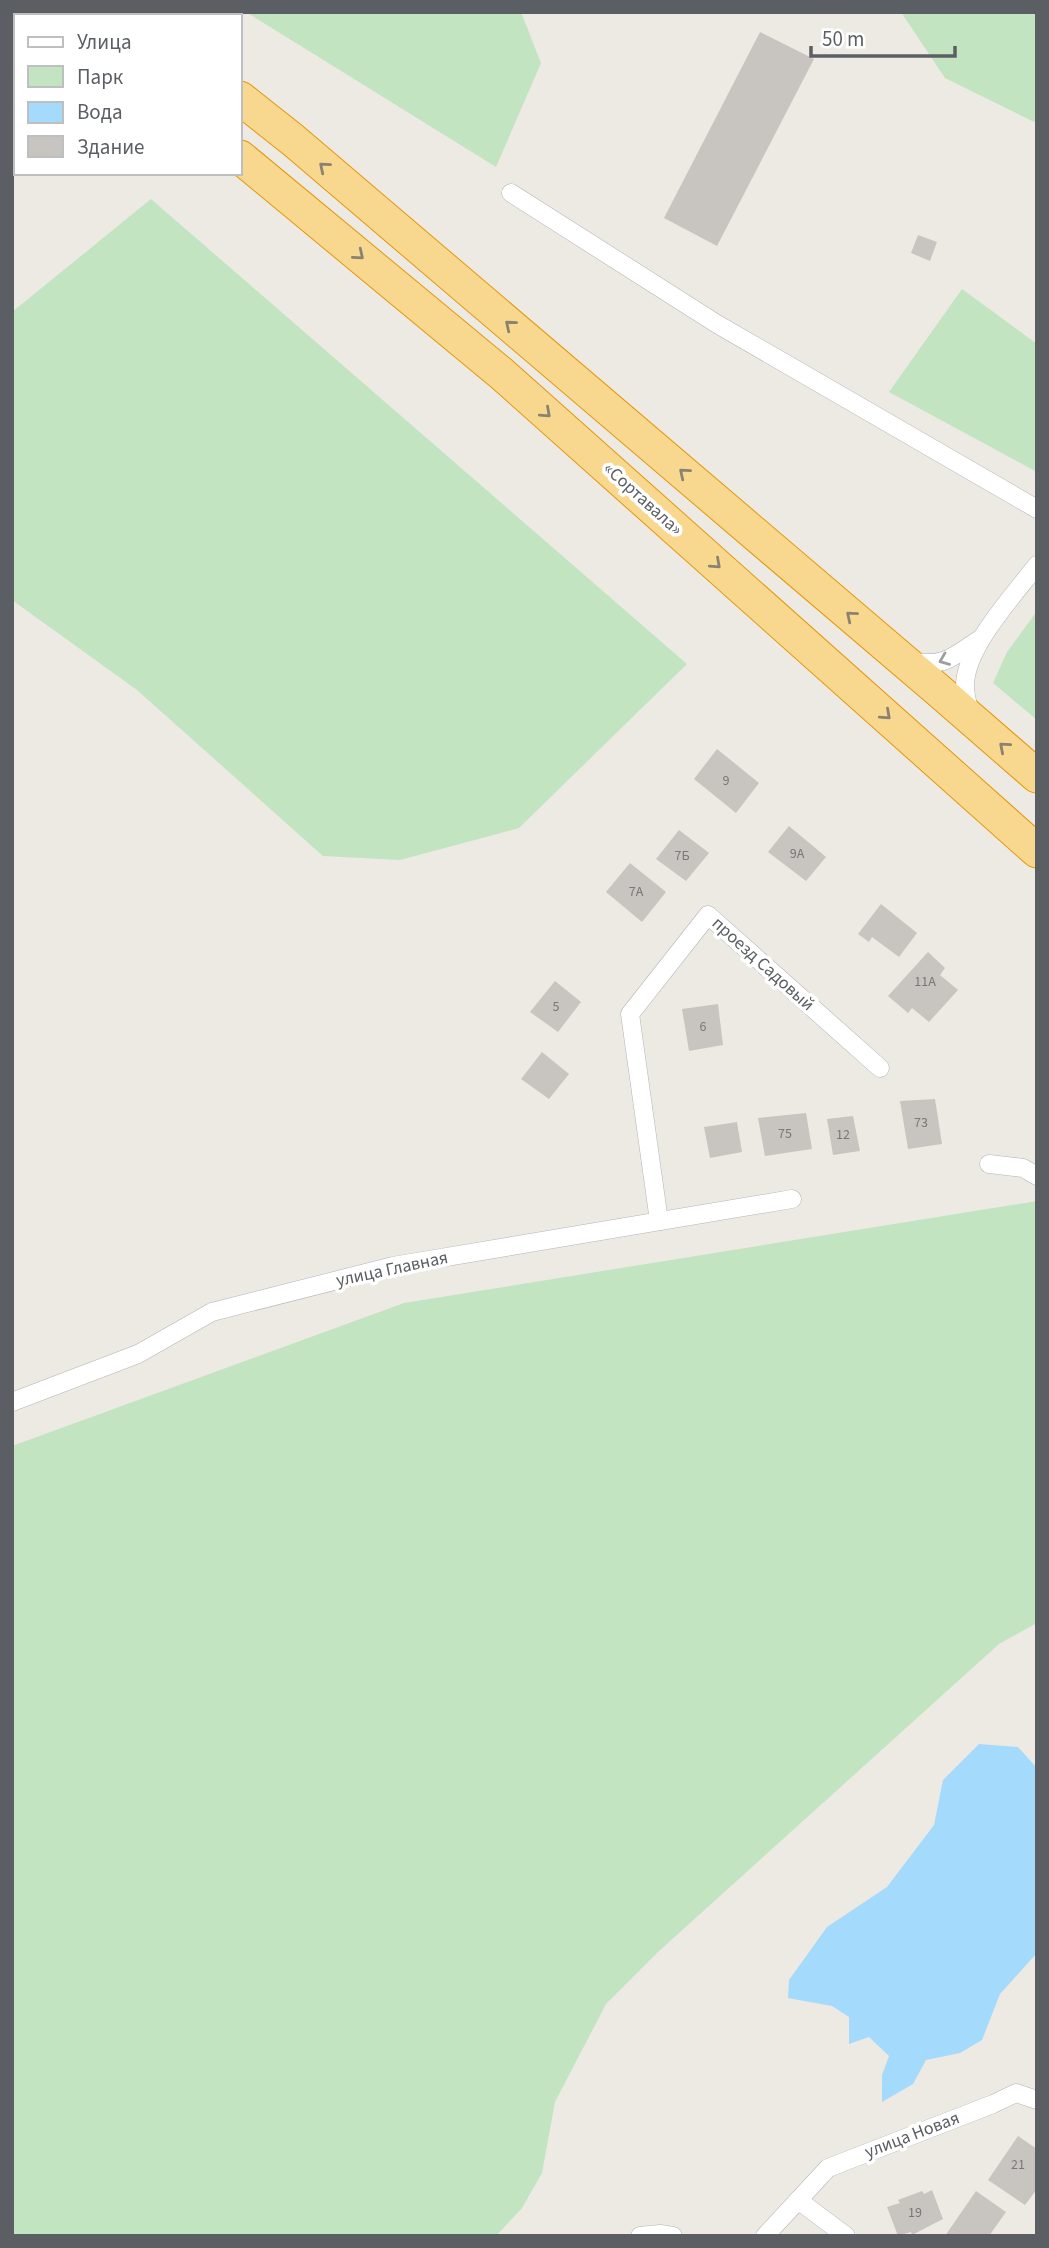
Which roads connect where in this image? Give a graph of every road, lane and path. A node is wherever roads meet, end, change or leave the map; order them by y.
1 (242, 100) edge
2 (242, 159) edge
3 (512, 193) dead end
4 (1037, 509) edge
5 (1037, 565) edge
6 (980, 639) junction
7 (903, 660) junction
8 (970, 718) junction
9 (1037, 776) edge
10 (1037, 850) edge
11 (880, 1068) dead end
12 (989, 1164) dead end
13 (1037, 1175) edge
14 (792, 1199) dead end
15 (659, 1221) junction
16 (12, 1402) edge
17 (1037, 2100) edge
18 (798, 2200) junction
19 (640, 2236) edge
20 (673, 2236) edge
21 (765, 2236) edge
22 (846, 2236) edge

7 -> 1 highway
2 -> 10 highway, «Сортавала»
3 - 4 street
5 - 6 street
6 -> 7 street
6 - 8 street
7 - 8 highway
9 -> 8 highway
11 - 15 street, проезд Садовый
12 - 13 street
14 - 15 street, улица Главная
15 - 16 street, улица Главная
17 - 18 street, улица Новая
18 - 21 street, улица Новая
18 - 22 street
19 - 20 street

